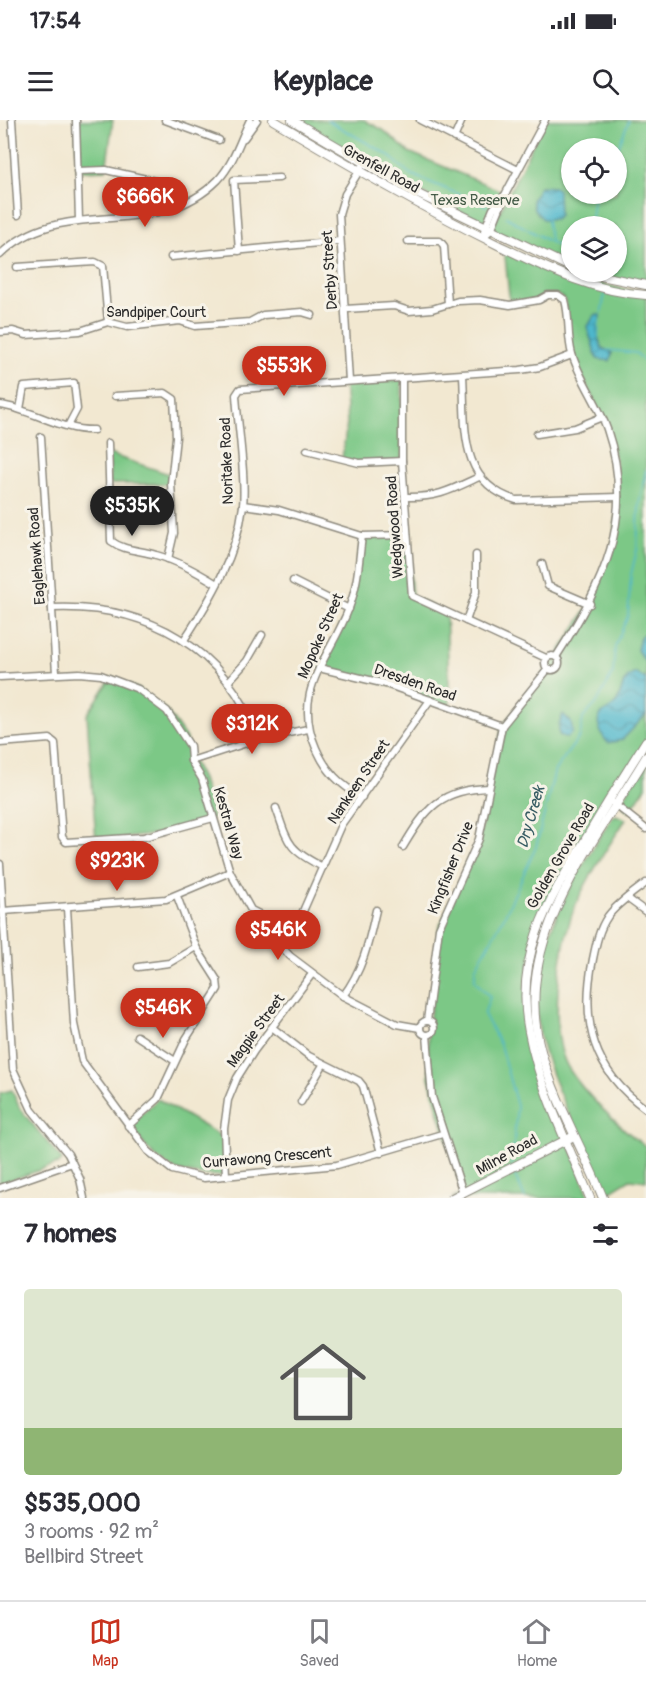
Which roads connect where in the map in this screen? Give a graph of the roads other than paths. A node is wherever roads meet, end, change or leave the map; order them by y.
1 (12, 120) edge
2 (76, 120) edge
3 (165, 120) edge
4 (250, 120) edge
5 (256, 120) edge
6 (273, 120) edge
7 (292, 120) edge
8 (420, 120) edge
9 (462, 120) edge
10 (545, 120) edge
11 (243, 138) junction
12 (454, 138) junction
13 (219, 140) dead end
14 (363, 164) junction
15 (518, 170) junction
16 (77, 171) junction
17 (358, 172) junction
18 (279, 178) dead end
19 (172, 185) dead end
20 (18, 215) dead end
21 (79, 220) junction
22 (488, 229) junction
23 (483, 237) junction
24 (408, 241) dead end
25 (340, 242) junction
26 (239, 251) junction
27 (0, 255) edge
28 (171, 257) dead end
29 (561, 263) edge
30 (17, 267) dead end
31 (627, 282) edge
32 (646, 285) edge
33 (646, 295) edge
34 (448, 304) junction
35 (345, 309) junction
36 (312, 315) dead end
37 (108, 322) junction
38 (0, 332) edge
39 (572, 355) junction
40 (463, 375) junction
41 (402, 379) junction
42 (349, 381) junction
43 (114, 396) dead end
44 (0, 405) edge
45 (20, 409) junction
46 (602, 417) junction
47 (68, 426) junction
48 (94, 430) dead end
49 (537, 434) dead end
50 (41, 437) dead end
51 (108, 443) dead end
52 (307, 450) dead end
53 (402, 461) junction
54 (479, 477) junction
55 (406, 496) junction
56 (618, 497) junction
57 (243, 505) junction
58 (407, 535) junction
59 (362, 536) junction
60 (476, 555) dead end
61 (168, 559) junction
62 (542, 564) dead end
63 (293, 581) dead end
64 (217, 584) junction
65 (590, 604) junction
66 (52, 608) junction
67 (349, 609) junction
68 (466, 621) junction
69 (262, 635) dead end
70 (184, 640) junction
71 (556, 657) junction
72 (546, 658) junction
73 (319, 668) junction
74 (548, 669) junction
75 (56, 673) junction
76 (0, 677) edge
77 (228, 682) junction
78 (430, 700) junction
79 (502, 726) junction
80 (308, 729) junction
81 (259, 739) junction
82 (646, 741) edge
83 (0, 743) edge
84 (646, 757) edge
85 (191, 761) junction
86 (489, 788) junction
87 (362, 797) junction
88 (609, 801) junction
89 (617, 806) junction
90 (276, 808) dead end
91 (213, 818) junction
92 (646, 829) edge
93 (403, 847) dead end
94 (0, 864) edge
95 (323, 867) junction
96 (230, 872) junction
97 (646, 883) edge
98 (177, 896) junction
99 (627, 898) junction
100 (67, 908) junction
101 (376, 910) dead end
102 (3, 911) junction
103 (646, 912) edge
104 (276, 941) junction
105 (196, 947) junction
106 (138, 967) dead end
107 (312, 974) junction
108 (344, 996) junction
109 (0, 1003) edge
110 (8, 1003) junction
111 (427, 1021) junction
112 (273, 1028) junction
113 (420, 1028) junction
114 (427, 1035) junction
115 (137, 1036) dead end
116 (175, 1061) junction
117 (323, 1065) junction
118 (301, 1102) dead end
119 (646, 1109) edge
120 (128, 1126) junction
121 (442, 1134) junction
122 (570, 1137) junction
123 (381, 1152) junction
124 (72, 1162) junction
125 (226, 1176) junction
126 (0, 1188) edge
127 (463, 1194) junction
128 (84, 1198) edge
129 (452, 1198) edge
130 (590, 1198) edge
131 (603, 1198) edge

1 - 20 street
2 - 16 street
3 - 13 street
4 - 11 street
5 - 11 street
6 - 17 main road, Grenfell Road
7 - 14 main road, Grenfell Road
8 - 12 street
9 - 12 street
10 - 15 street
11 - 21 street
12 - 15 street
14 - 17 street, Derby Street
14 - 22 main road, Grenfell Road
15 - 22 street
16 - 19 street
16 - 21 street
17 - 23 main road, Grenfell Road
17 - 25 street, Derby Street
18 - 26 street
21 - 27 street
22 - 23 street
22 - 29 main road, Grenfell Road
23 - 33 main road, Grenfell Road
24 - 34 street
25 - 26 street
25 - 35 street, Derby Street
26 - 28 street
30 - 37 street
31 - 32 main road
34 - 35 street
34 - 39 street
35 - 42 street, Derby Street
36 - 37 street, Sandpiper Court
37 - 38 street, Sandpiper Court
39 - 40 street, Noritake Road
39 - 46 street
40 - 41 street, Noritake Road
40 - 54 street
41 - 42 street, Noritake Road
41 - 53 street, Wedgwood Road
42 - 57 street, Noritake Road
43 - 61 street
44 - 45 street
45 - 47 street
45 - 47 street
46 - 49 street
46 - 56 street
47 - 48 street
50 - 66 street, Eaglehawk Road
51 - 61 street
52 - 53 street
53 - 55 street, Wedgwood Road
54 - 55 street
54 - 56 street
55 - 58 street, Wedgwood Road
56 - 65 street
57 - 59 street
57 - 64 street, Noritake Road
58 - 59 street
58 - 68 street, Wedgwood Road
59 - 67 street, Mopoke Street
60 - 68 street
61 - 64 street
62 - 65 street
63 - 67 street
64 - 70 street, Noritake Road
65 - 71 street
66 - 70 street
66 - 75 street, Eaglehawk Road
67 - 73 street, Mopoke Street
68 - 72 street, Wedgwood Road
69 - 77 street
70 - 77 street
71 - 72 street
71 - 74 street
72 - 74 street
73 - 78 street, Dresden Road
73 - 80 street, Mopoke Street
74 - 79 street, Kingfisher Drive
75 - 76 street, Kestral Way
75 - 85 street, Kestral Way
77 - 81 street
78 - 79 street, Dresden Road
78 - 87 street, Nankeen Street
79 - 86 street, Kingfisher Drive
80 - 81 street
80 - 87 street, Mopoke Street
81 - 85 street
82 - 88 main road, Golden Grove Road
83 - 91 street
84 - 89 main road, Golden Grove Road
85 - 91 street, Kestral Way
86 - 93 street
86 - 111 street, Kingfisher Drive
87 - 95 street, Nankeen Street
88 - 89 street
88 - 122 main road, Golden Grove Road
89 - 92 street
89 - 122 main road, Golden Grove Road
90 - 95 street
91 - 96 street, Kestral Way
94 - 102 street
95 - 104 street, Nankeen Street
96 - 98 street
96 - 104 street, Kestral Way
97 - 99 street
98 - 100 street
98 - 105 street
99 - 103 street
99 - 119 street
100 - 102 street
100 - 120 street, Currawong Crescent
101 - 108 street
102 - 110 street
104 - 107 street, Kestral Way
105 - 106 street
105 - 116 street
107 - 108 street, Kestral Way
107 - 112 street, Magpie Street
108 - 113 street, Kestral Way
109 - 110 street
110 - 124 street
111 - 113 street
111 - 114 street
112 - 117 street
112 - 125 street, Magpie Street
113 - 114 street
114 - 121 street
115 - 116 street
116 - 120 street
117 - 118 street
117 - 123 street
120 - 125 street, Currawong Crescent
121 - 123 street, Currawong Crescent
121 - 127 street
122 - 127 main road, Milne Road
122 - 130 main road, Golden Grove Road
122 - 131 main road, Golden Grove Road
123 - 125 street, Currawong Crescent
124 - 126 street
124 - 128 street
127 - 129 main road, Milne Road

